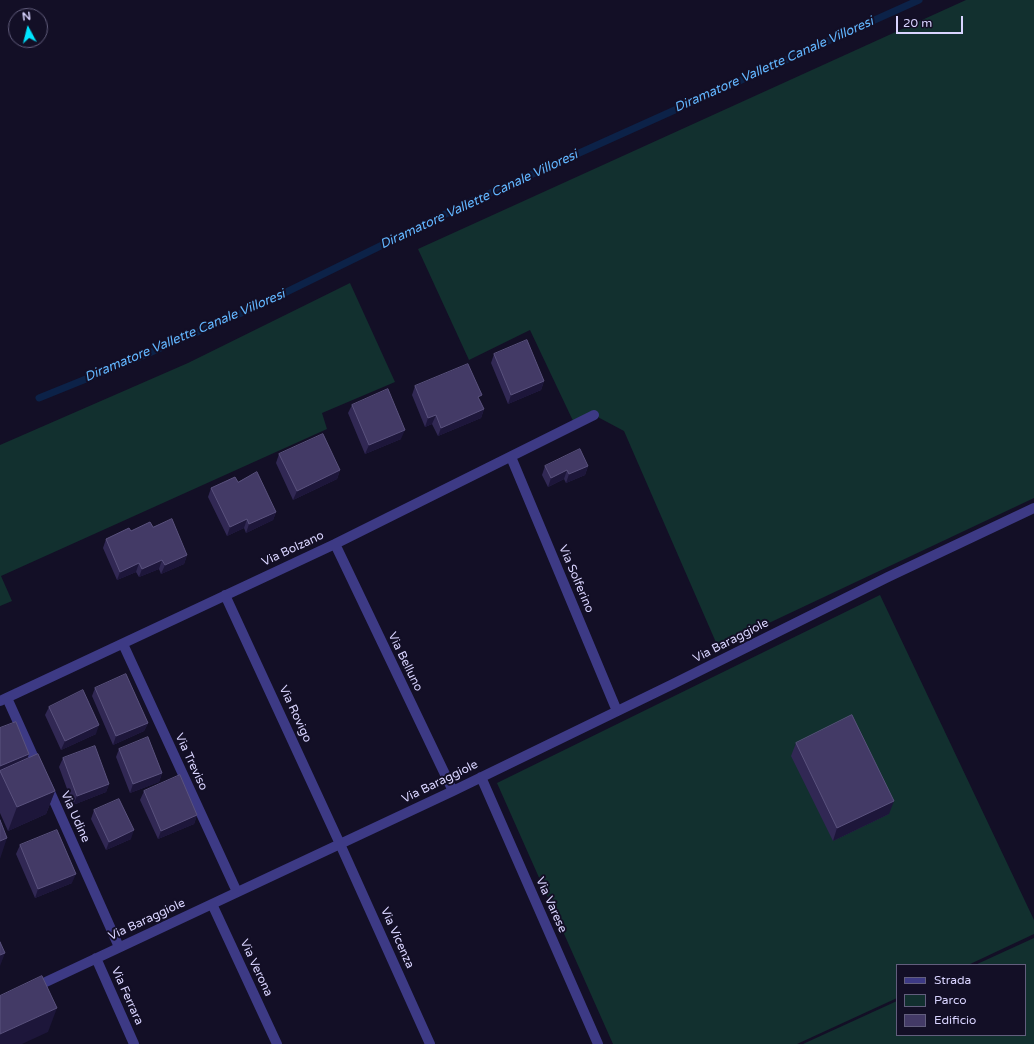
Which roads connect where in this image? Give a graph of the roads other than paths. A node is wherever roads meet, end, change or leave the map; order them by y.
1 (594, 415) dead end
2 (511, 458) junction
3 (1034, 508) edge
4 (334, 544) junction
5 (225, 595) junction
6 (123, 644) junction
7 (4, 699) edge
8 (617, 711) junction
9 (481, 777) junction
10 (452, 791) junction
11 (340, 844) junction
12 (237, 892) junction
13 (212, 904) junction
14 (119, 947) junction
15 (96, 958) junction
16 (21, 993) edge
17 (134, 1044) edge
18 (277, 1044) edge
19 (430, 1044) edge
20 (598, 1044) edge

1 - 2 street, Via Bolzano
2 - 4 street, Via Bolzano
2 - 8 street, Via Solferino
3 - 8 street, Via Baraggiole
4 - 5 street, Via Bolzano
4 - 10 street, Via Belluno
5 - 6 street, Via Bolzano
5 - 11 street, Via Rovigo
6 - 7 street, Via Bolzano
6 - 12 street, Via Treviso
7 - 14 street, Via Udine
8 - 9 street, Via Baraggiole
9 - 10 street, Via Baraggiole
9 - 20 street, Via Varese
10 - 11 street, Via Baraggiole
11 - 12 street, Via Baraggiole
11 - 19 street, Via Vicenza
12 - 13 street, Via Baraggiole
13 - 14 street, Via Baraggiole
13 - 18 street, Via Verona
14 - 15 street, Via Baraggiole
15 - 16 street, Via Baraggiole
15 - 17 street, Via Ferrara

